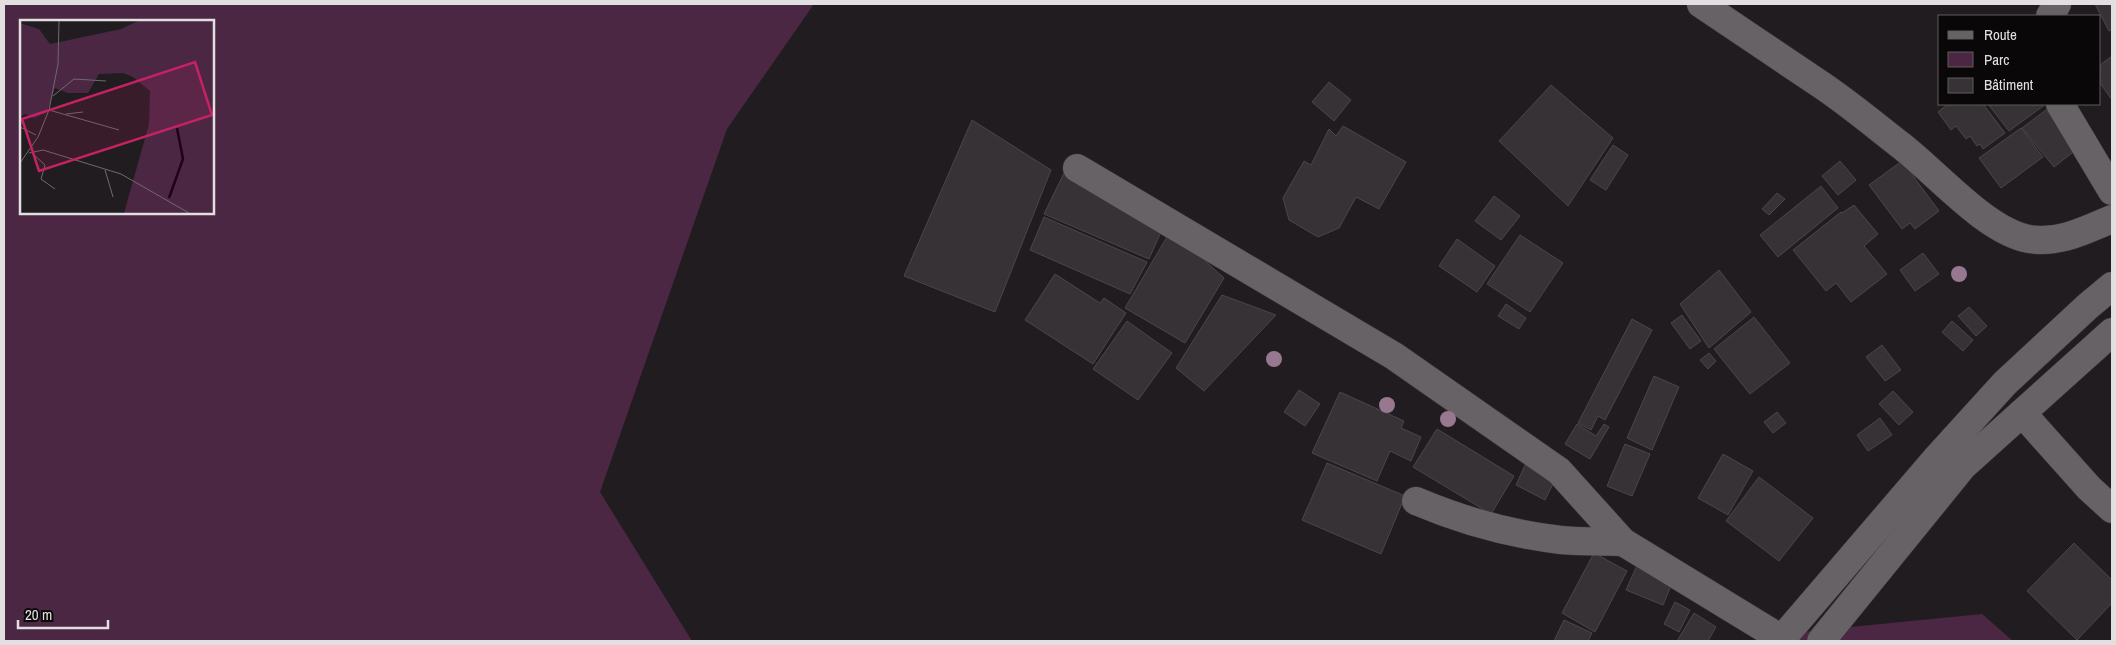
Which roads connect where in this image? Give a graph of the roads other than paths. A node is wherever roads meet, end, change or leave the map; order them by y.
1 (1701, 4) edge
2 (2061, 105) edge
3 (1077, 168) dead end
4 (2112, 191) edge
5 (2112, 219) edge
6 (2112, 286) edge
7 (2112, 332) edge
8 (2022, 413) junction
9 (1416, 501) dead end
10 (2112, 509) edge
11 (1623, 542) junction
12 (1781, 640) edge
13 (1822, 641) edge

1 - 5 street
2 - 4 street
3 - 11 street
6 - 12 street
7 - 8 street
8 - 10 street
8 - 13 street
9 - 11 street
11 - 12 street

